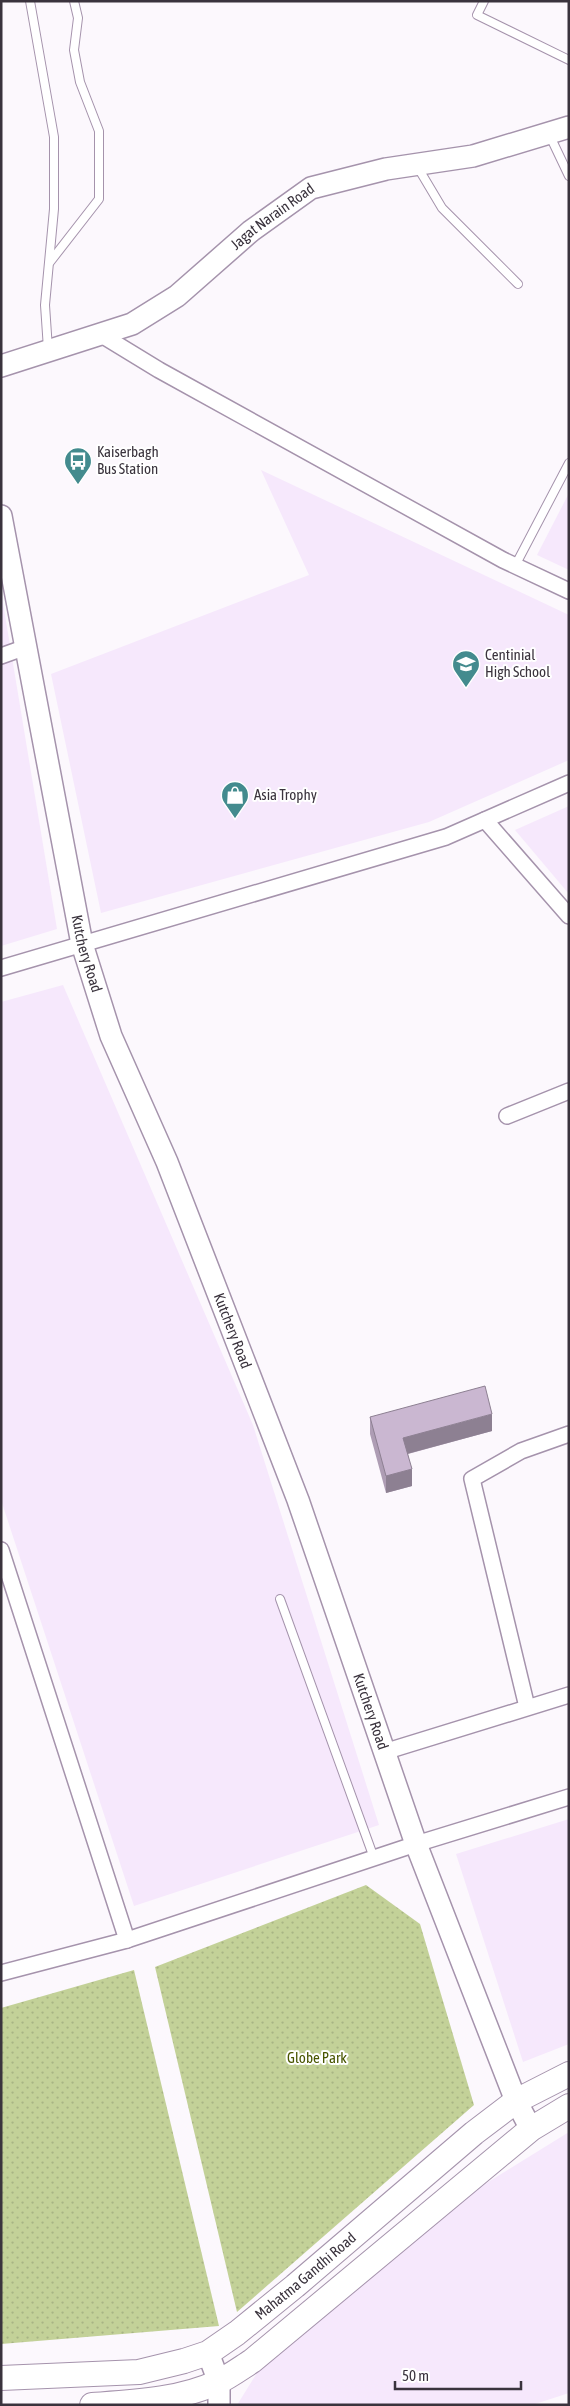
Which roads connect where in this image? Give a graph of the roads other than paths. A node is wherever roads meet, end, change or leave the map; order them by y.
1 (30, 1) edge
2 (74, 1) edge
3 (484, 1) edge
4 (569, 60) edge
5 (569, 127) edge
6 (549, 134) junction
7 (416, 165) junction
8 (569, 176) edge
9 (50, 262) junction
10 (518, 284) dead end
11 (100, 334) junction
12 (48, 351) junction
13 (1, 366) edge
14 (569, 463) edge
15 (1, 516) edge
16 (515, 566) junction
17 (569, 591) edge
18 (26, 648) junction
19 (1, 656) edge
20 (569, 783) edge
21 (485, 820) junction
22 (569, 916) edge
23 (82, 944) junction
24 (1, 968) edge
25 (569, 1091) edge
26 (508, 1116) dead end
27 (569, 1434) edge
28 (1, 1550) edge
29 (280, 1599) dead end
30 (569, 1695) edge
31 (527, 1706) junction
32 (384, 1752) junction
33 (569, 1797) edge
34 (416, 1844) junction
35 (374, 1858) junction
36 (128, 1940) junction
37 (1, 1973) edge
38 (569, 2074) edge
39 (516, 2101) junction
40 (569, 2106) edge
41 (531, 2129) junction
42 (208, 2353) junction
43 (1, 2378) edge
44 (219, 2382) junction
45 (92, 2405) edge
46 (219, 2405) edge

1 - 9 lane
2 - 9 lane
3 - 4 lane
5 - 6 street, Jagat Narain Road
6 - 7 street, Jagat Narain Road
6 - 8 lane
7 - 10 lane
7 - 11 street, Jagat Narain Road
9 - 12 lane
11 - 12 street, Jagat Narain Road
11 - 16 street
12 - 13 street, Jagat Narain Road
14 - 16 lane
15 - 18 street, Kutchery Road
16 - 17 street
18 - 19 street
18 - 23 street, Kutchery Road
20 - 21 street
21 - 22 street
21 - 23 street
23 - 24 street
23 - 32 street, Kutchery Road
25 - 26 street
27 - 31 street
28 - 36 street
29 - 35 lane
30 - 31 street
31 - 32 street
32 - 34 street, Kutchery Road
33 - 34 street
34 - 35 street
34 - 39 street, Kutchery Road
35 - 36 street
36 - 37 street
38 - 39 main road, Mahatma Gandhi Road
39 - 41 street, Kutchery Road
39 - 42 main road, Mahatma Gandhi Road
40 - 41 main road, Mahatma Gandhi Road
41 - 44 main road, Mahatma Gandhi Road
42 - 43 main road, Mahatma Gandhi Road
42 - 44 street
44 - 45 main road, Mahatma Gandhi Road
44 - 46 street

